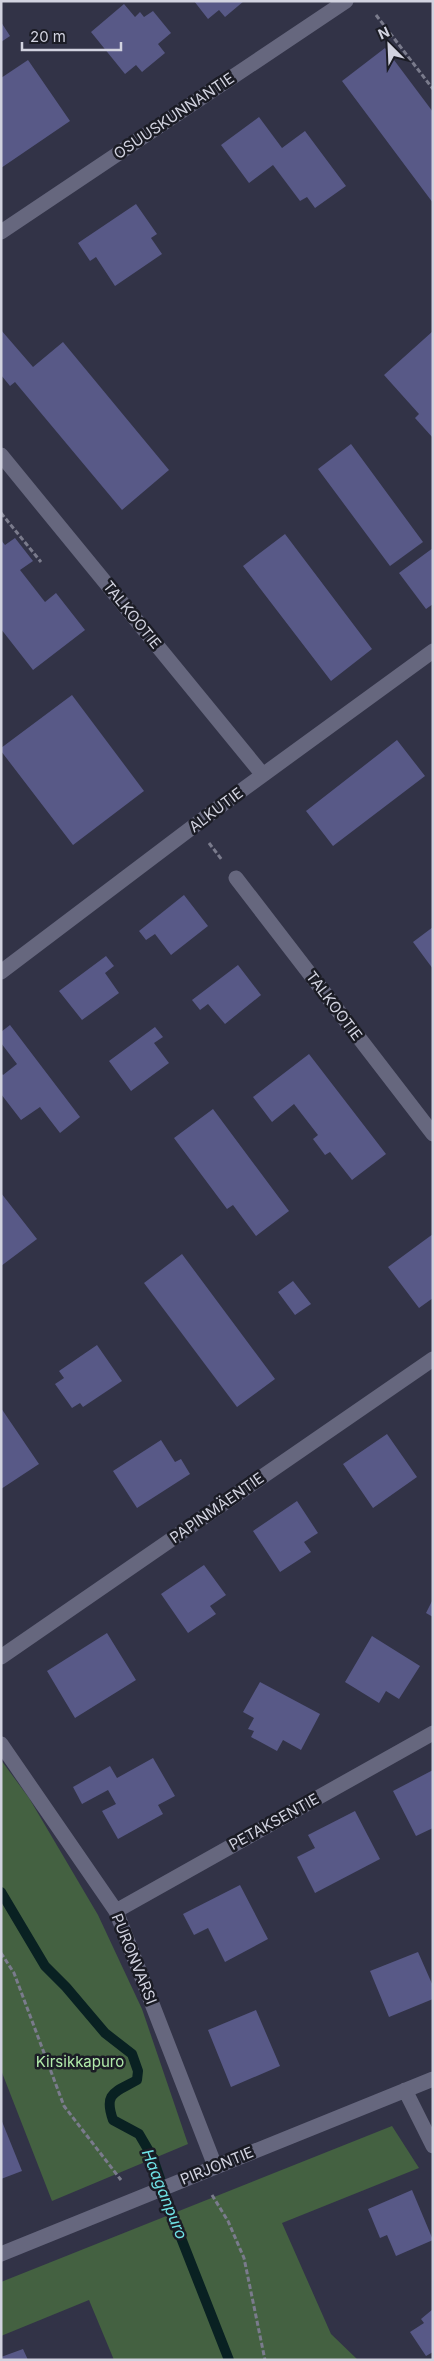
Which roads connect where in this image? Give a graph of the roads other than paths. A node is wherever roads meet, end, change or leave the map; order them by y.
1 (346, 1) edge
2 (1, 232) edge
3 (1, 455) edge
4 (433, 652) edge
5 (263, 775) junction
6 (236, 878) road end
7 (1, 972) edge
8 (433, 1134) edge
9 (433, 1359) edge
10 (1, 1657) edge
11 (433, 1733) edge
12 (1, 1744) edge
13 (116, 1911) junction
14 (433, 2079) edge
15 (405, 2090) junction
16 (433, 2146) edge
17 (208, 2169) junction
18 (1, 2254) edge

1 - 2 street, OSUUSKUNNANTIE
3 - 5 street, TALKOOTIE
4 - 5 street, ALKUTIE
5 - 7 street, ALKUTIE
6 - 8 street, TALKOOTIE
9 - 10 street, PAPINMÄENTIE
11 - 13 street, PETAKSENTIE
12 - 13 street, PURONVARSI
13 - 17 street, PURONVARSI
14 - 15 street, PIRJONTIE
15 - 16 street
15 - 17 street, PIRJONTIE
17 - 18 street, PIRJONTIE

